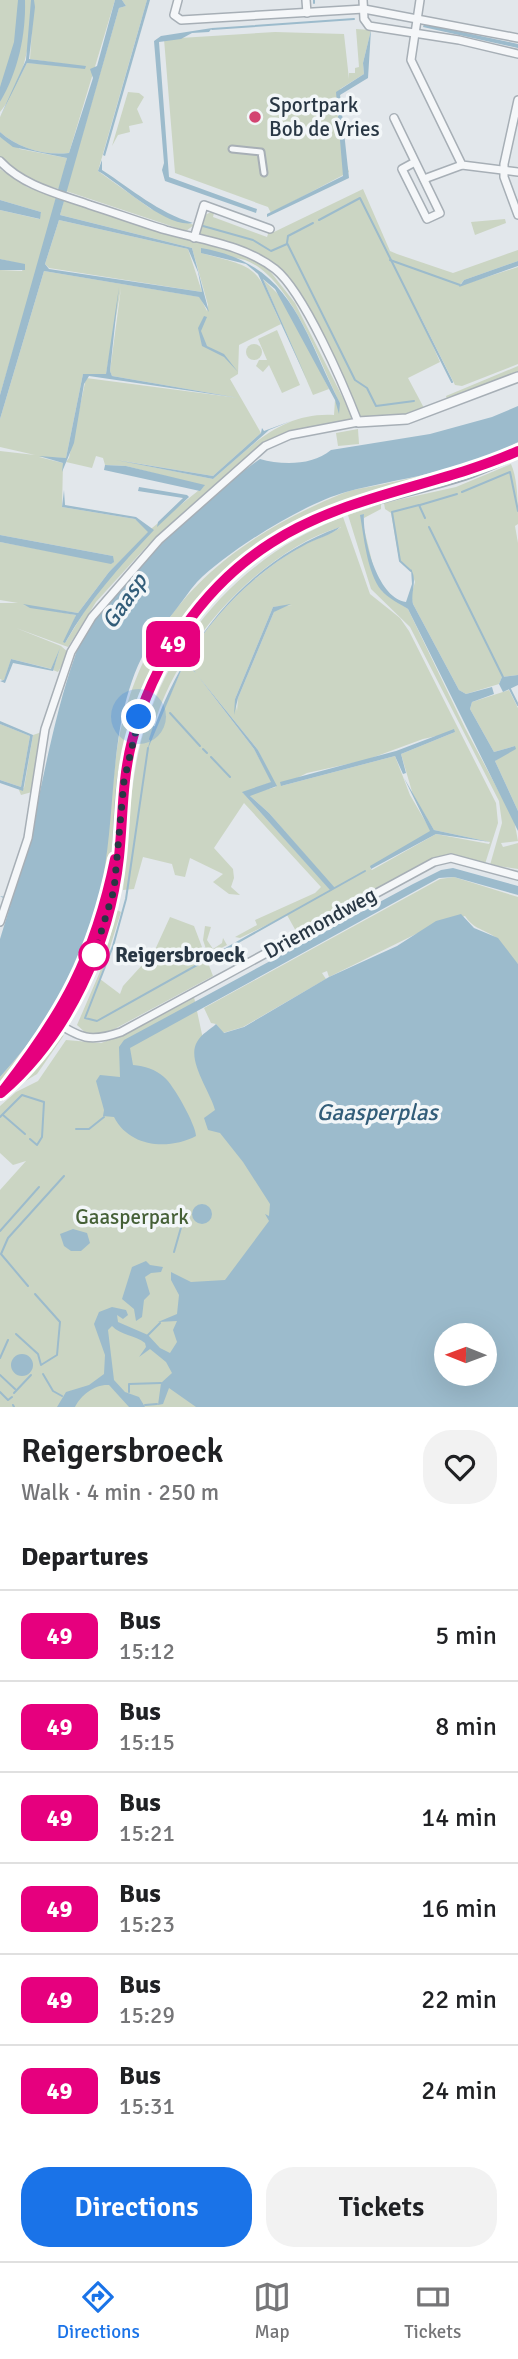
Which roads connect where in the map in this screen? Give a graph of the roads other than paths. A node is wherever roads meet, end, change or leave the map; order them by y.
1 (178, 0) edge
2 (306, 0) edge
3 (363, 0) edge
4 (420, 0) edge
5 (364, 9) junction
6 (307, 13) junction
7 (417, 17) junction
8 (413, 32) junction
9 (518, 38) edge
10 (518, 54) edge
11 (518, 100) edge
12 (394, 118) dead end
13 (232, 149) dead end
14 (0, 162) edge
15 (415, 162) junction
16 (462, 165) junction
17 (504, 171) junction
18 (518, 172) edge
19 (264, 173) dead end
20 (424, 179) junction
21 (518, 215) edge
22 (270, 229) dead end
23 (194, 237) junction
24 (518, 377) edge
25 (358, 422) junction
26 (517, 456) edge
27 (518, 876) edge
28 (0, 922) edge
29 (57, 1022) junction
30 (1, 1093) edge

1 - 6 street
2 - 6 street
3 - 5 street
4 - 7 street
5 - 6 street
5 - 7 street
5 - 8 street
7 - 8 street
7 - 9 street
8 - 10 street
8 - 16 street
11 - 17 street
12 - 15 street
13 - 19 street
14 - 23 street
15 - 20 street
15 - 20 street
16 - 17 street
16 - 20 street
17 - 18 street
17 - 21 street
22 - 23 street
23 - 25 street
24 - 25 street
25 - 28 street
26 - 29 main road
27 - 29 street, Driemondweg
29 - 30 main road

